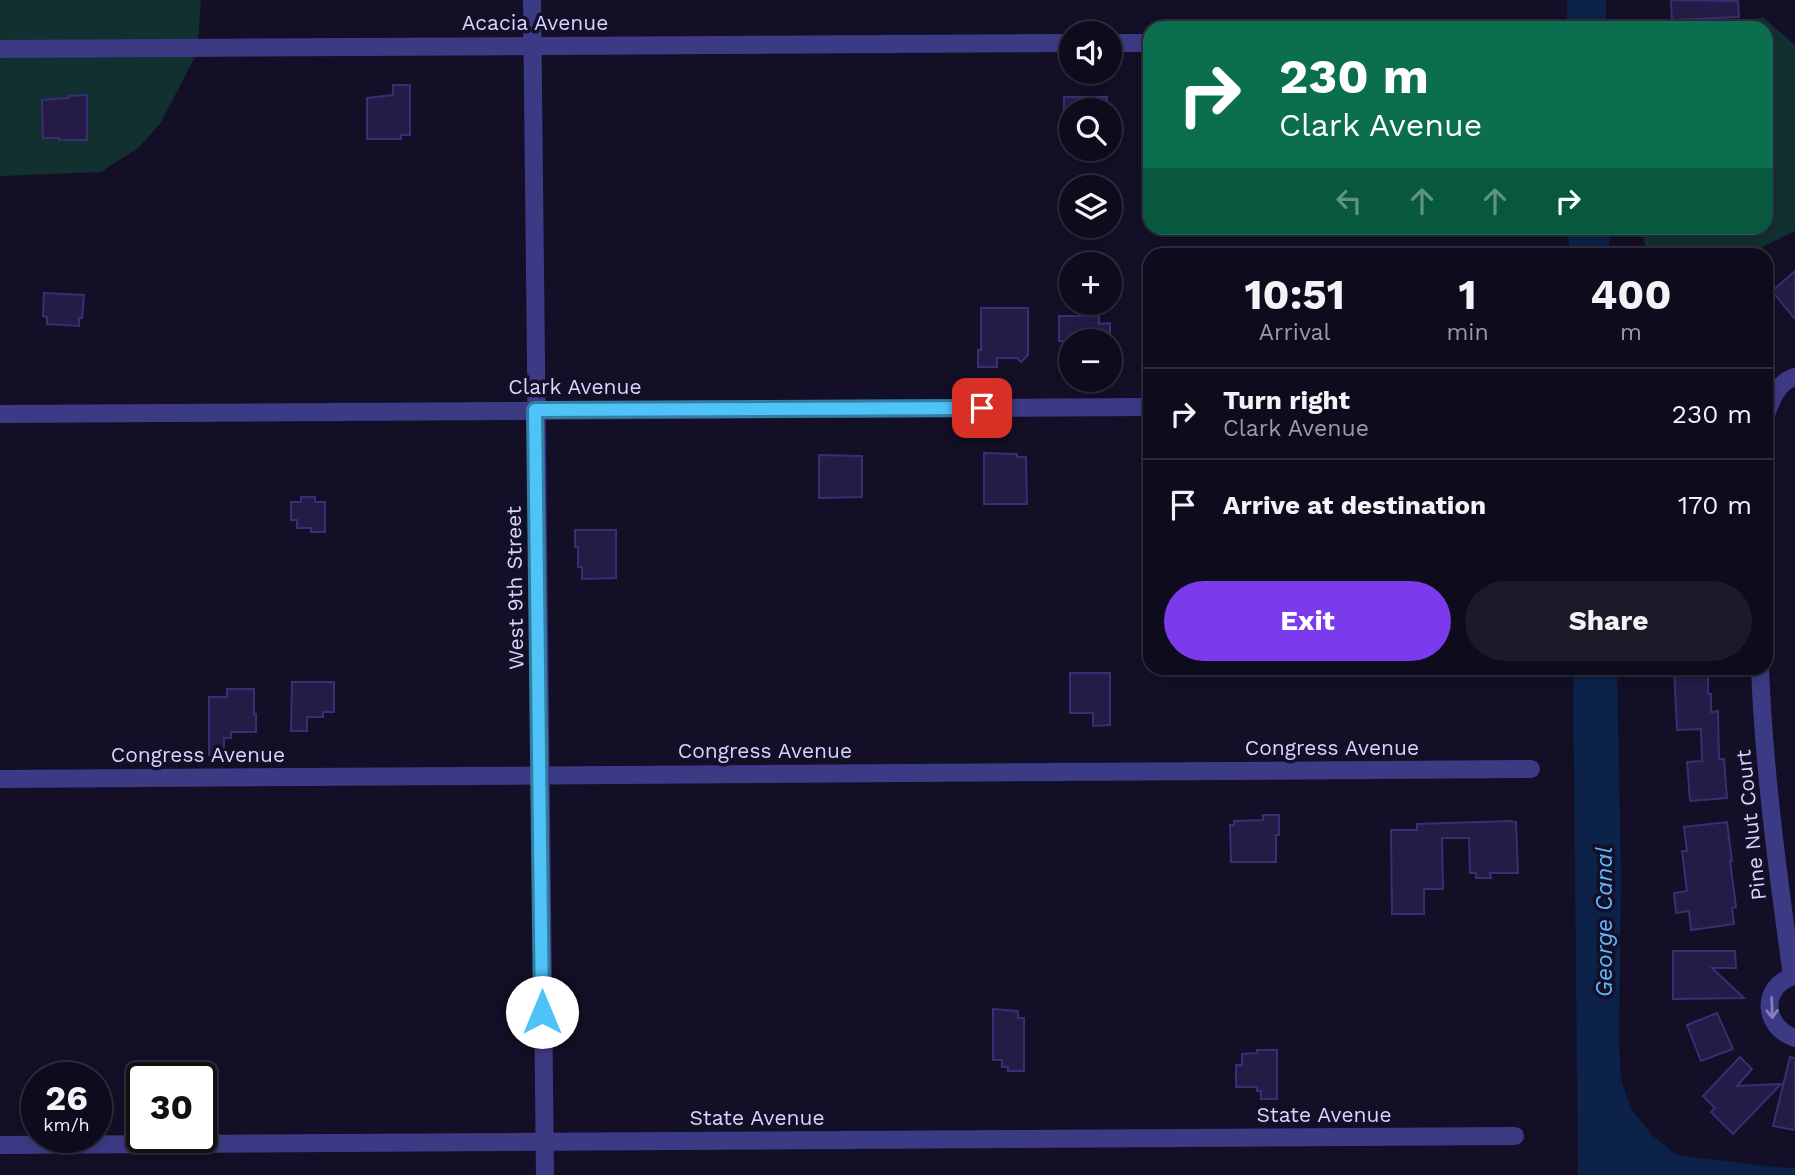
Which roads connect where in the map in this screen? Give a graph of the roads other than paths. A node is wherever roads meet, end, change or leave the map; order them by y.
1 (532, 0) edge
2 (1059, 43) edge
3 (1122, 43) edge
4 (1143, 43) edge
5 (532, 46) junction
6 (0, 49) edge
7 (1795, 377) edge
8 (1773, 396) edge
9 (1143, 407) edge
10 (535, 410) junction
11 (0, 414) edge
12 (1760, 675) edge
13 (1531, 769) dead end
14 (540, 775) junction
15 (0, 779) edge
16 (1793, 976) edge
17 (1795, 1038) edge
18 (1515, 1136) dead end
19 (544, 1142) junction
20 (0, 1145) edge
21 (545, 1175) edge

1 - 5 street, West 9th Street
2 - 5 street, Acacia Avenue
3 - 4 street
5 - 6 street, Acacia Avenue
5 - 10 street, West 9th Street
7 - 8 street
9 - 10 street, Clark Avenue
10 - 11 street, Clark Avenue
10 - 14 street, West 9th Street
12 - 16 street, Pine Nut Court
13 - 14 street, Congress Avenue
14 - 15 street, Congress Avenue
14 - 19 street, West 9th Street
16 -> 17 street, Pine Nut Court
18 - 19 street, State Avenue
19 - 20 street, State Avenue
19 - 21 street, West 9th Street

